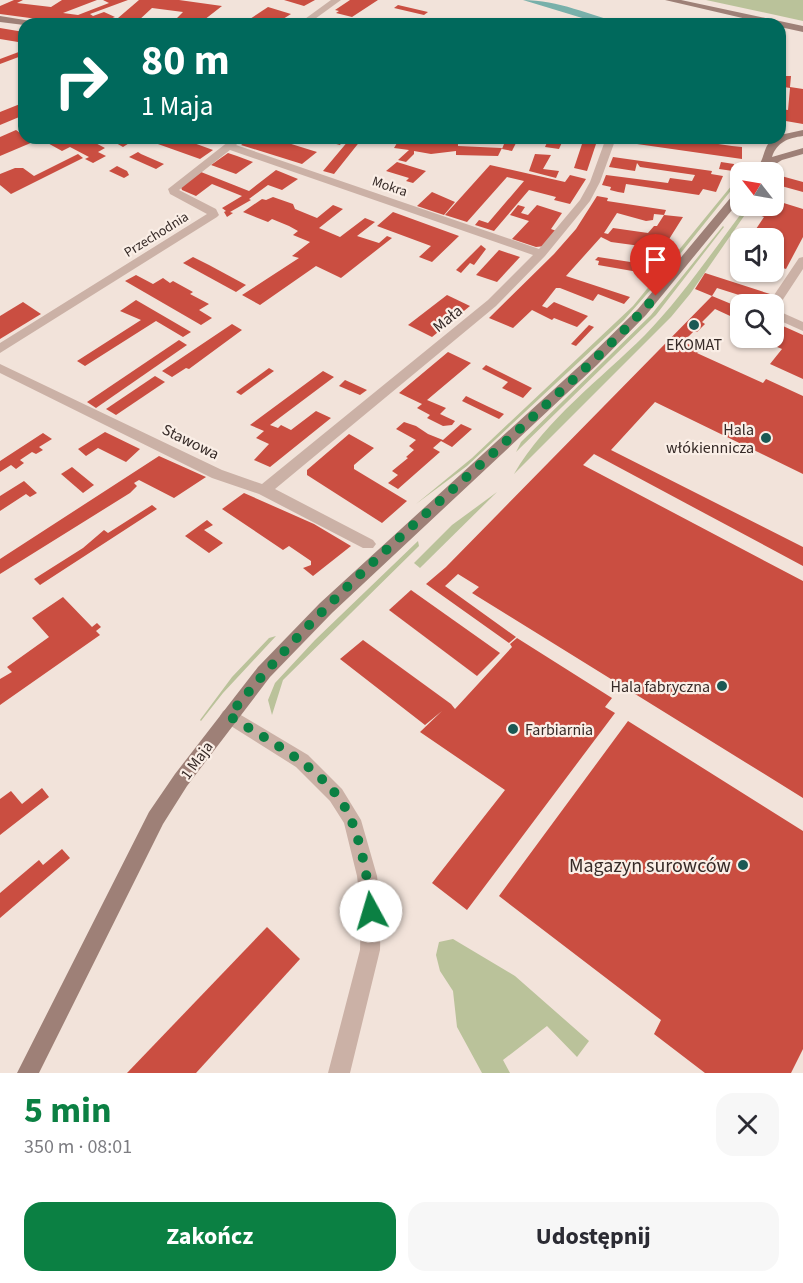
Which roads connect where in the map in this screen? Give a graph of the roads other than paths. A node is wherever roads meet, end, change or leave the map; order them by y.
1 (337, 0) edge
2 (669, 0) edge
3 (311, 18) edge
4 (752, 18) edge
5 (0, 19) edge
6 (18, 22) edge
7 (786, 25) edge
8 (803, 29) edge
9 (803, 133) edge
10 (786, 134) edge
11 (786, 136) edge
12 (231, 144) edge
13 (608, 144) edge
14 (773, 144) edge
15 (803, 144) edge
16 (228, 146) junction
17 (803, 151) edge
18 (766, 162) edge
19 (768, 162) edge
20 (730, 205) edge
21 (541, 254) junction
22 (803, 261) edge
23 (781, 294) edge
24 (784, 318) edge
25 (803, 327) edge
26 (0, 349) edge
27 (0, 368) edge
28 (264, 490) junction
29 (368, 543) dead end
30 (229, 716) junction
31 (28, 1073) edge
32 (339, 1073) edge

1 - 3 street
2 - 4 main road
5 - 6 main road
7 - 8 main road
9 - 10 main road
11 - 15 main road
12 - 16 street, Przechodnia
13 - 21 street, Mała
14 - 18 main road
16 - 21 street, Mokra
16 - 26 street, Przechodnia
17 - 19 main road
20 - 30 main road, 1 Maja
21 - 28 street, Mała
22 - 23 street
24 - 25 street
27 - 28 street, Stawowa
28 - 29 street, Stawowa
30 - 31 main road, 1 Maja
30 - 32 street

